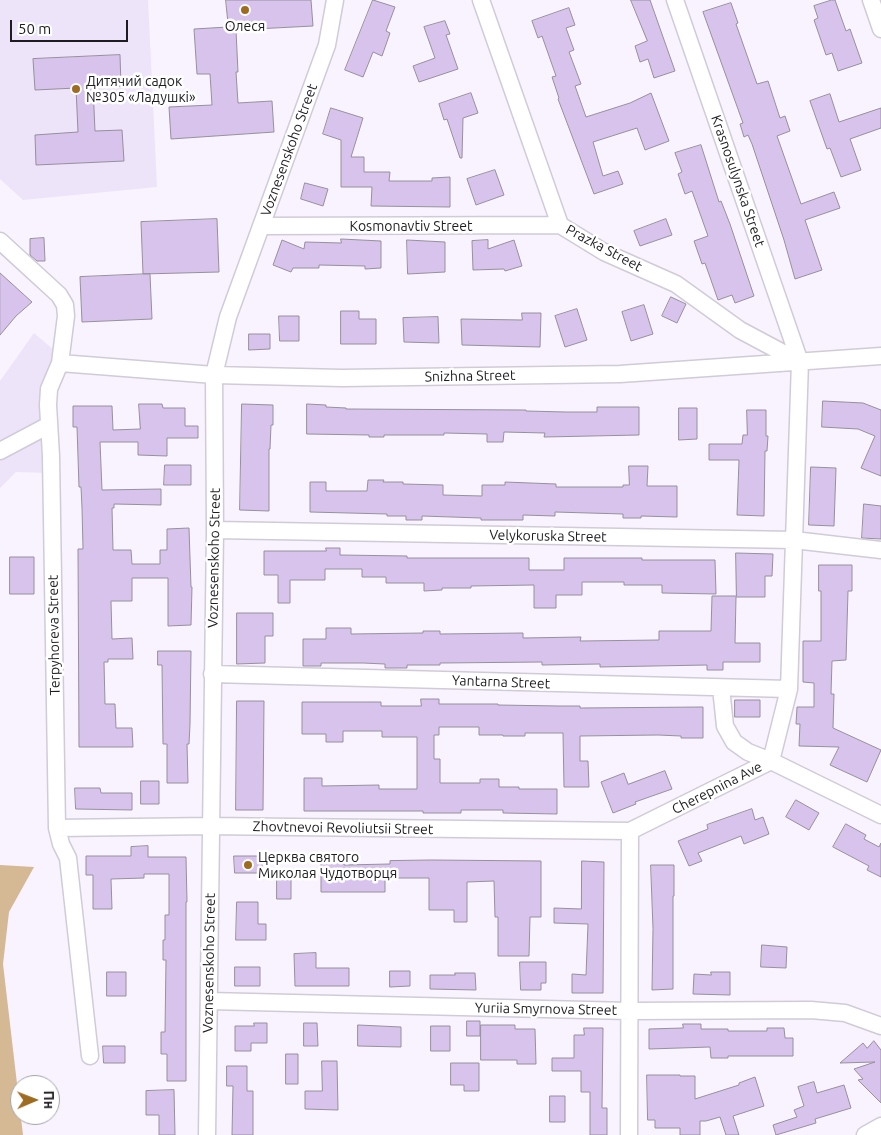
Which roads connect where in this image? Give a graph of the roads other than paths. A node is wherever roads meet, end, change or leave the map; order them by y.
1 (335, 0) edge
2 (481, 0) edge
3 (675, 0) edge
4 (871, 0) edge
5 (881, 29) edge
6 (560, 225) junction
7 (261, 226) junction
8 (0, 241) edge
9 (881, 356) edge
10 (800, 362) junction
11 (60, 363) junction
12 (214, 375) junction
13 (49, 425) junction
14 (0, 451) edge
15 (215, 530) junction
16 (794, 540) junction
17 (881, 550) edge
18 (212, 674) junction
19 (721, 688) junction
20 (789, 689) junction
21 (771, 761) junction
22 (881, 815) edge
23 (210, 826) junction
24 (57, 828) junction
25 (630, 831) junction
26 (209, 1001) junction
27 (629, 1010) junction
28 (881, 1026) edge
29 (90, 1056) dead end
30 (207, 1135) edge
31 (629, 1135) edge

1 - 7 street, Voznesenskoho Street
2 - 6 street, Prazka Street
3 - 10 street, Krasnosulynska Street
4 - 5 street
6 - 7 street, Kosmonavtiv Street
6 - 10 street, Prazka Street
7 - 12 street, Voznesenskoho Street
8 - 11 street, Terpyhoreva Street
9 - 10 street, Snizhna Street
10 - 12 street, Snizhna Street
10 - 16 street, Cherepnina Ave
11 - 12 street, Snizhna Street
11 - 13 street, Terpyhoreva Street
12 - 15 street, Voznesenskoho Street
13 - 14 street
13 - 24 street, Terpyhoreva Street
15 - 16 street, Velykoruska Street
15 - 18 street, Voznesenskoho Street
16 - 17 street, Velykoruska Street
16 - 20 street, Cherepnina Ave
18 - 19 street, Yantarna Street
18 - 23 street, Voznesenskoho Street
19 - 20 street, Yantarna Street
19 - 21 street
20 - 21 street, Cherepnina Ave
21 - 22 street
21 - 25 street, Cherepnina Ave
23 - 24 street, Zhovtnevoi Revoliutsii Street
23 - 25 street, Zhovtnevoi Revoliutsii Street
23 - 26 street, Voznesenskoho Street
24 - 29 street, Terpyhoreva Street
25 - 27 street
26 - 27 street, Yuriia Smyrnova Street
26 - 30 street, Voznesenskoho Street
27 - 28 street, Yuriia Smyrnova Street
27 - 31 street

